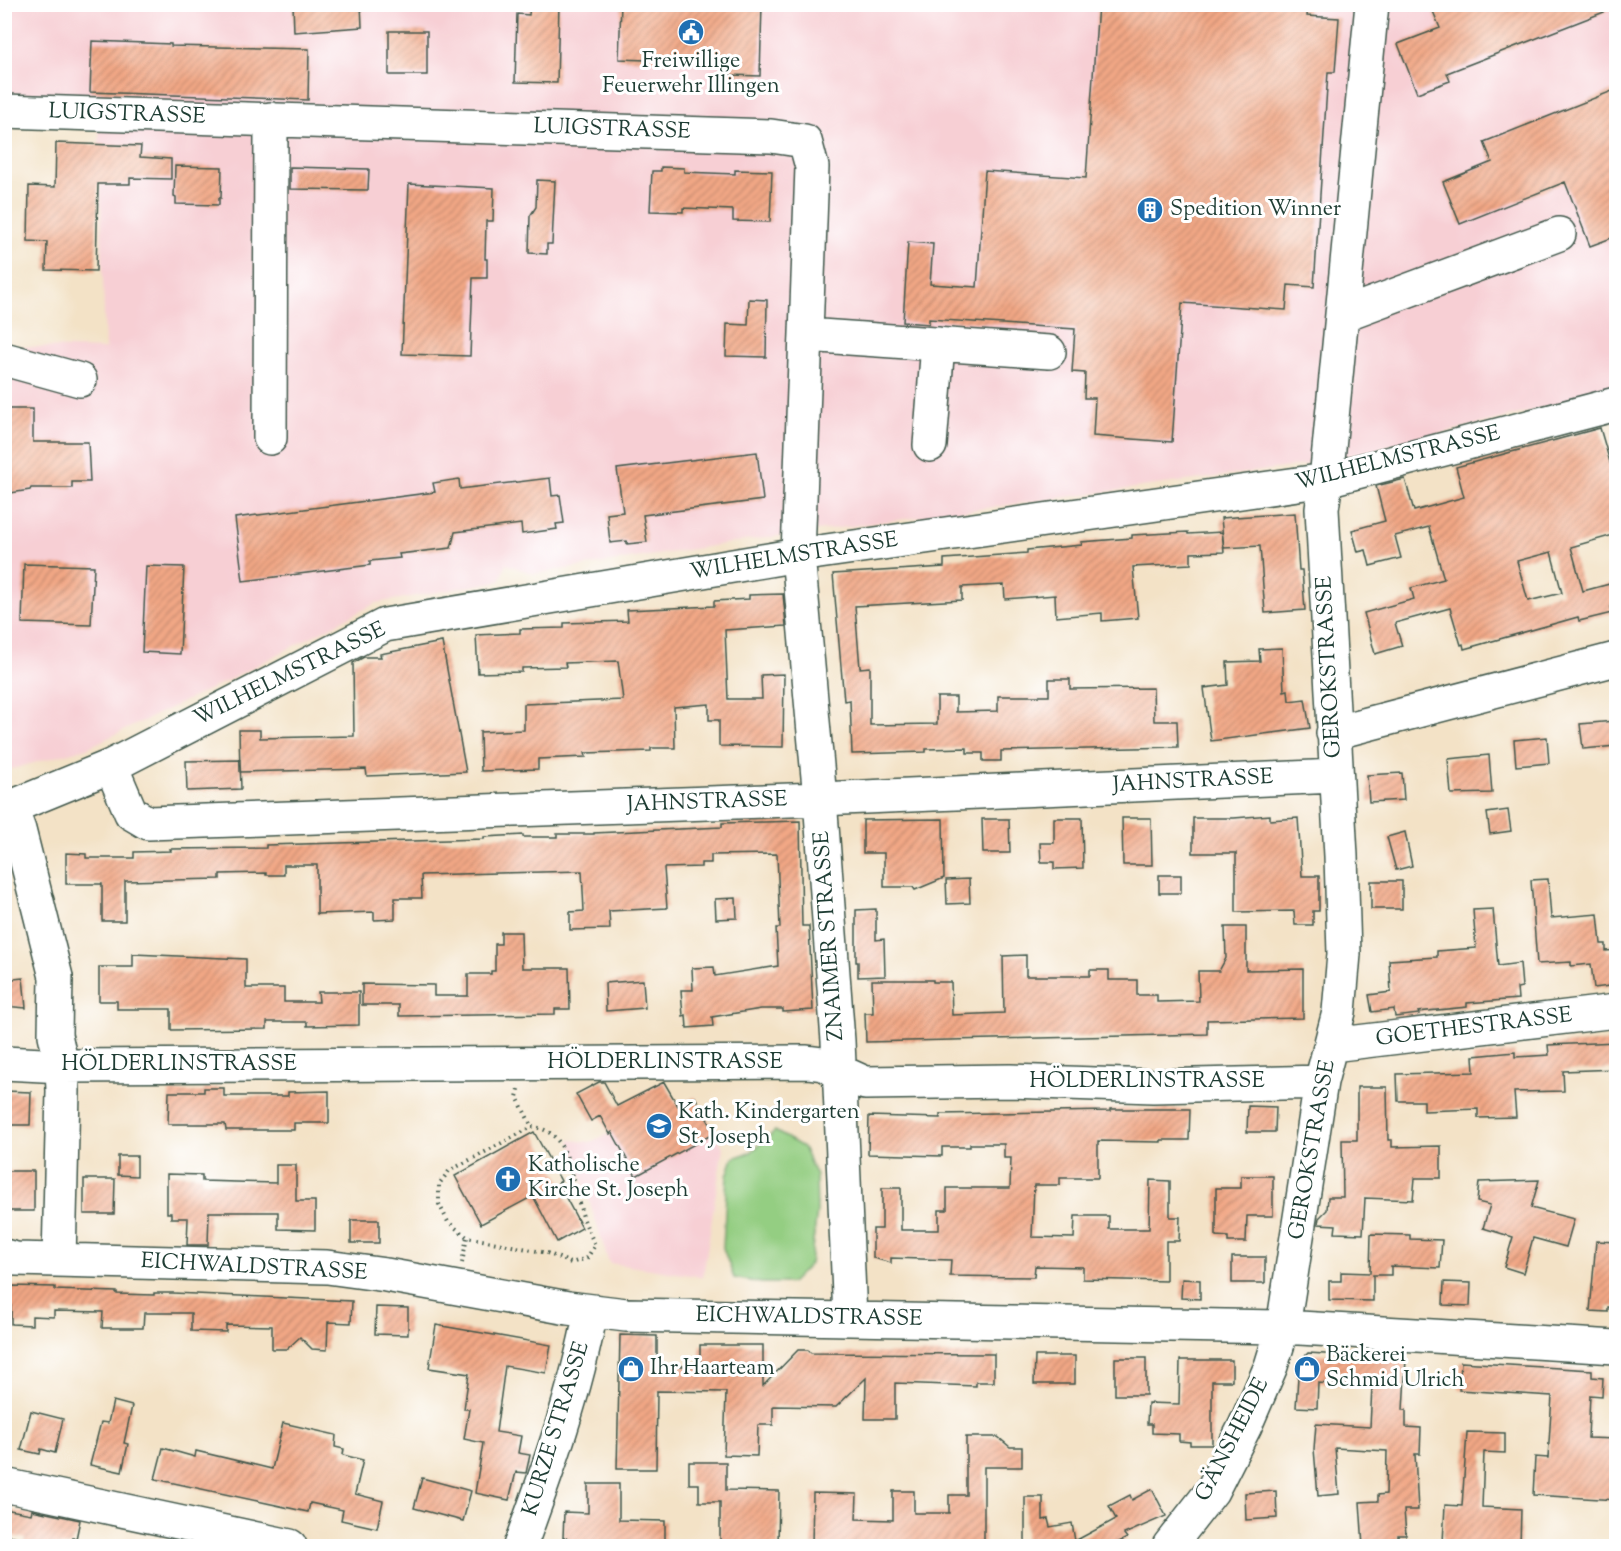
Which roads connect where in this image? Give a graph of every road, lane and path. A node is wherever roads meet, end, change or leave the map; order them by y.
1 (1372, 4) edge
2 (4, 111) edge
3 (271, 119) junction
4 (1559, 234) dead end
5 (1342, 315) junction
6 (806, 334) junction
7 (938, 344) junction
8 (1048, 352) dead end
9 (4, 359) edge
10 (80, 380) dead end
11 (1617, 404) edge
12 (270, 438) dead end
13 (930, 446) dead end
14 (1326, 480) junction
15 (798, 555) junction
16 (1617, 659) edge
17 (1334, 733) junction
18 (111, 766) junction
19 (1336, 776) junction
20 (820, 799) junction
21 (8, 809) edge
22 (1617, 1011) edge
23 (1332, 1045) junction
24 (4, 1063) edge
25 (523, 1063) junction
26 (62, 1066) junction
27 (838, 1071) junction
28 (1321, 1082) junction
29 (532, 1127) junction
30 (4, 1256) edge
31 (59, 1260) junction
32 (591, 1311) junction
33 (850, 1318) junction
34 (1283, 1327) junction
35 (1617, 1347) edge
36 (4, 1485) edge
37 (275, 1545) edge
38 (520, 1546) edge
39 (1169, 1546) edge

1 - 5 street, GEROKSTRASSE
2 - 3 street, LUIGSTRASSE
3 - 6 street, LUIGSTRASSE
3 - 12 street
4 - 5 street
5 - 14 street, GEROKSTRASSE
6 - 7 street
6 - 15 street, LUIGSTRASSE
7 - 8 street
7 - 13 street
9 - 10 street
11 - 14 street, WILHELMSTRASSE
14 - 15 street, WILHELMSTRASSE
14 - 17 street, GEROKSTRASSE
15 - 18 street, WILHELMSTRASSE
15 - 20 street, ZNAIMER STRASSE
16 - 17 street
17 - 19 street, GEROKSTRASSE
18 - 20 street, JAHNSTRASSE
18 - 21 street, WILHELMSTRASSE
19 - 20 street, JAHNSTRASSE
19 - 23 street, GEROKSTRASSE
20 - 27 street, ZNAIMER STRASSE
21 - 26 street
22 - 23 street, GOETHESTRASSE
23 - 28 street, GEROKSTRASSE
24 - 26 street, HÖLDERLINSTRASSE
25 - 26 street, HÖLDERLINSTRASSE
25 - 27 street, HÖLDERLINSTRASSE
25 - 29 path
26 - 31 street
27 - 28 street, HÖLDERLINSTRASSE
27 - 33 street, ZNAIMER STRASSE
28 - 34 street, GEROKSTRASSE
29 - 29 path
30 - 31 street, EICHWALDSTRASSE
31 - 32 street, EICHWALDSTRASSE
32 - 33 street, EICHWALDSTRASSE
32 - 38 street, KURZE STRASSE
33 - 34 street, EICHWALDSTRASSE
34 - 35 street, EICHWALDSTRASSE
34 - 39 street, GÄNSHEIDE
36 - 37 street

